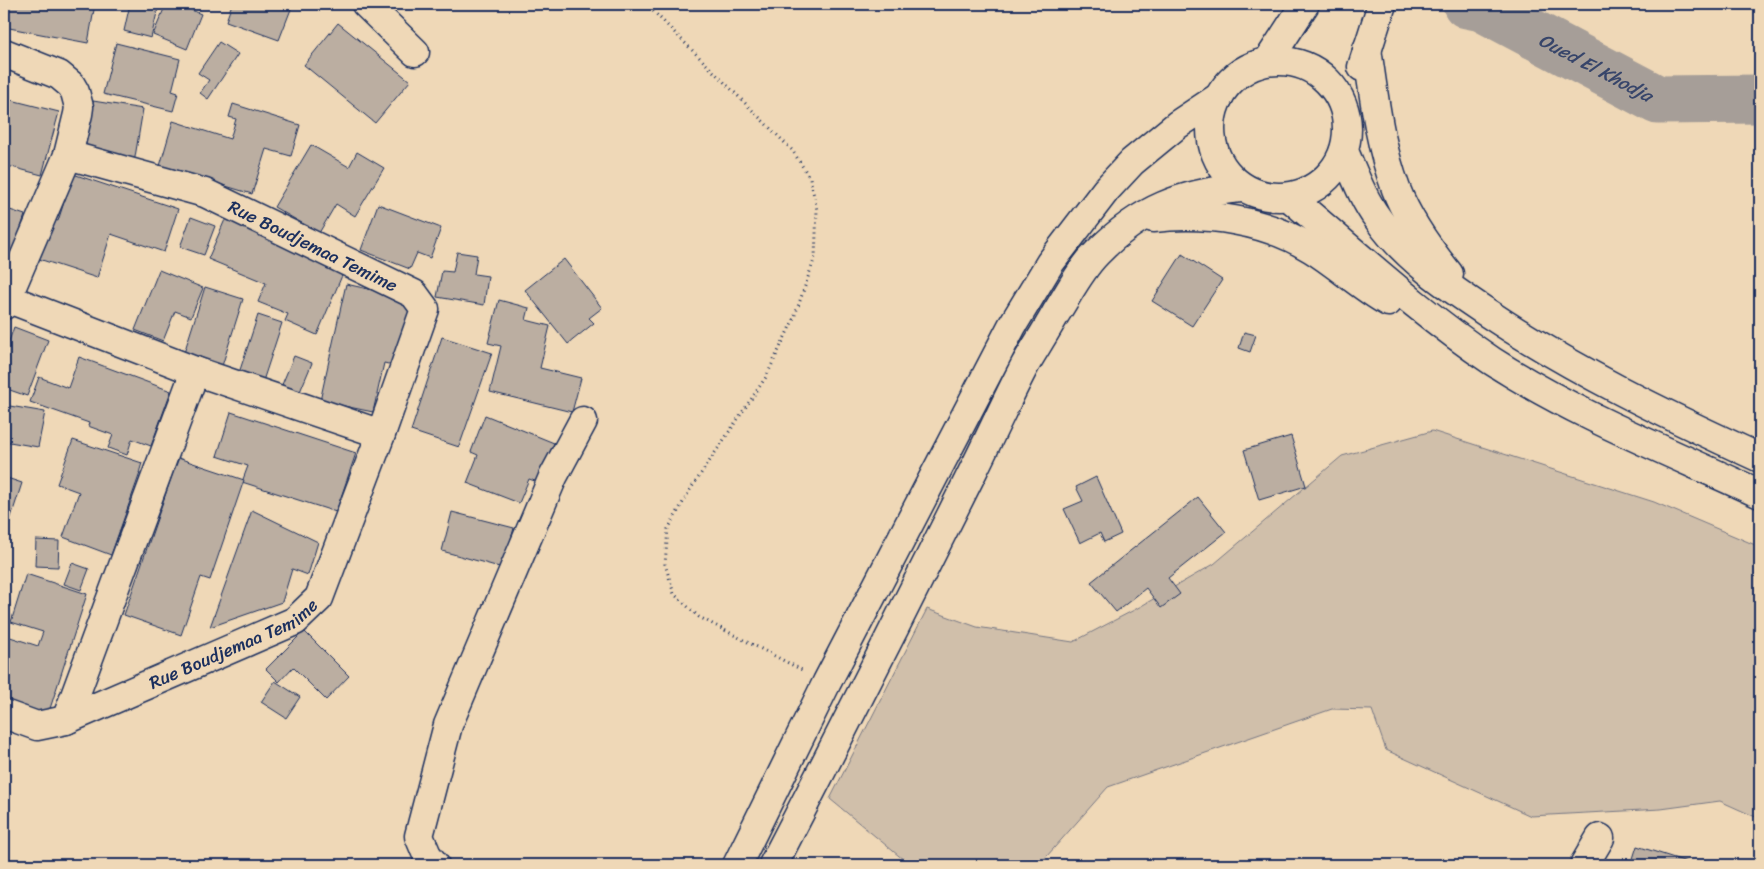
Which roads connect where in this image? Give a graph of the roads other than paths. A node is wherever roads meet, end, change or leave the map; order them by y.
1 (366, 4) edge
2 (1305, 4) edge
3 (1380, 11) edge
4 (1367, 49) junction
5 (415, 52) dead end
6 (4, 53) edge
7 (1268, 61) junction
8 (1219, 97) junction
9 (1347, 114) junction
10 (1344, 151) junction
11 (68, 155) junction
12 (1242, 188) junction
13 (1289, 197) junction
14 (1137, 219) junction
15 (5, 300) edge
16 (1469, 301) junction
17 (1431, 318) junction
18 (195, 371) junction
19 (583, 422) dead end
20 (382, 434) junction
21 (1760, 458) edge
22 (1760, 494) edge
23 (4, 714) edge
24 (66, 720) junction
25 (1600, 838) dead end
26 (435, 865) edge
27 (737, 865) edge
28 (773, 865) edge
29 (1584, 865) edge

1 - 5 main road
2 - 7 main road
3 - 4 main road
4 - 9 main road
4 - 16 main road
6 - 11 main road
7 - 8 main road
7 - 9 main road
8 - 12 main road
8 - 27 main road
9 - 10 main road
10 - 13 main road
10 - 16 main road
11 - 15 main road
11 - 20 main road, Rue Boudjemaa Temime
12 - 13 main road
12 - 14 main road
13 - 17 main road
14 - 17 main road
14 - 28 main road
15 - 18 main road
16 - 21 main road
17 - 22 main road
18 - 20 main road
18 - 24 main road
19 - 26 main road
20 - 24 main road, Rue Boudjemaa Temime
23 - 24 main road, Rue Boudjemaa Temime
25 - 29 main road

